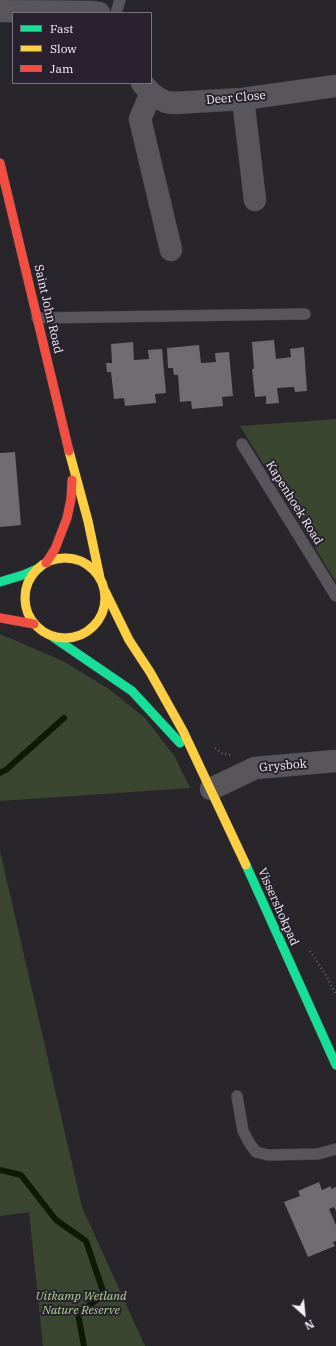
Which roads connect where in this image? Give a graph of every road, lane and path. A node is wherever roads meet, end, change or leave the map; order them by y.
1 (120, 0) edge
2 (0, 11) edge
3 (94, 12) edge
4 (116, 12) edge
5 (336, 86) edge
6 (146, 88) edge
7 (243, 99) junction
8 (0, 163) edge
9 (256, 200) dead end
10 (170, 250) dead end
11 (305, 314) dead end
12 (38, 318) junction
13 (242, 444) dead end
14 (71, 461) junction
15 (42, 565) junction
16 (100, 578) junction
17 (0, 582) edge
18 (105, 591) junction
19 (336, 596) edge
20 (0, 618) edge
21 (34, 624) junction
22 (53, 636) junction
23 (196, 760) junction
24 (336, 762) edge
25 (211, 789) junction
26 (310, 951) dead end
27 (336, 995) edge
28 (336, 1065) edge
29 (238, 1096) dead end
30 (336, 1149) edge

1 - 4 lane
2 - 3 street
5 - 7 street, Deer Close
6 - 7 street, Deer Close
6 - 10 street
7 - 9 street
8 - 12 main road, Saint John Road
11 - 12 lane
12 - 14 main road, Saint John Road
13 - 19 lane, Kapenhoek Road
14 - 15 main road, Saint John Road
14 - 16 main road, Saint John Road
15 - 16 main road
15 - 17 main road
15 - 21 main road
16 - 18 main road
18 - 22 main road
18 - 23 main road, Vissershokpad
20 - 21 main road
21 - 22 main road
22 - 23 main road, Vissershokpad
23 - 25 main road, Vissershokpad
24 - 25 street, Grysbok
25 - 28 main road, Vissershokpad
26 - 27 path
29 - 30 lane

